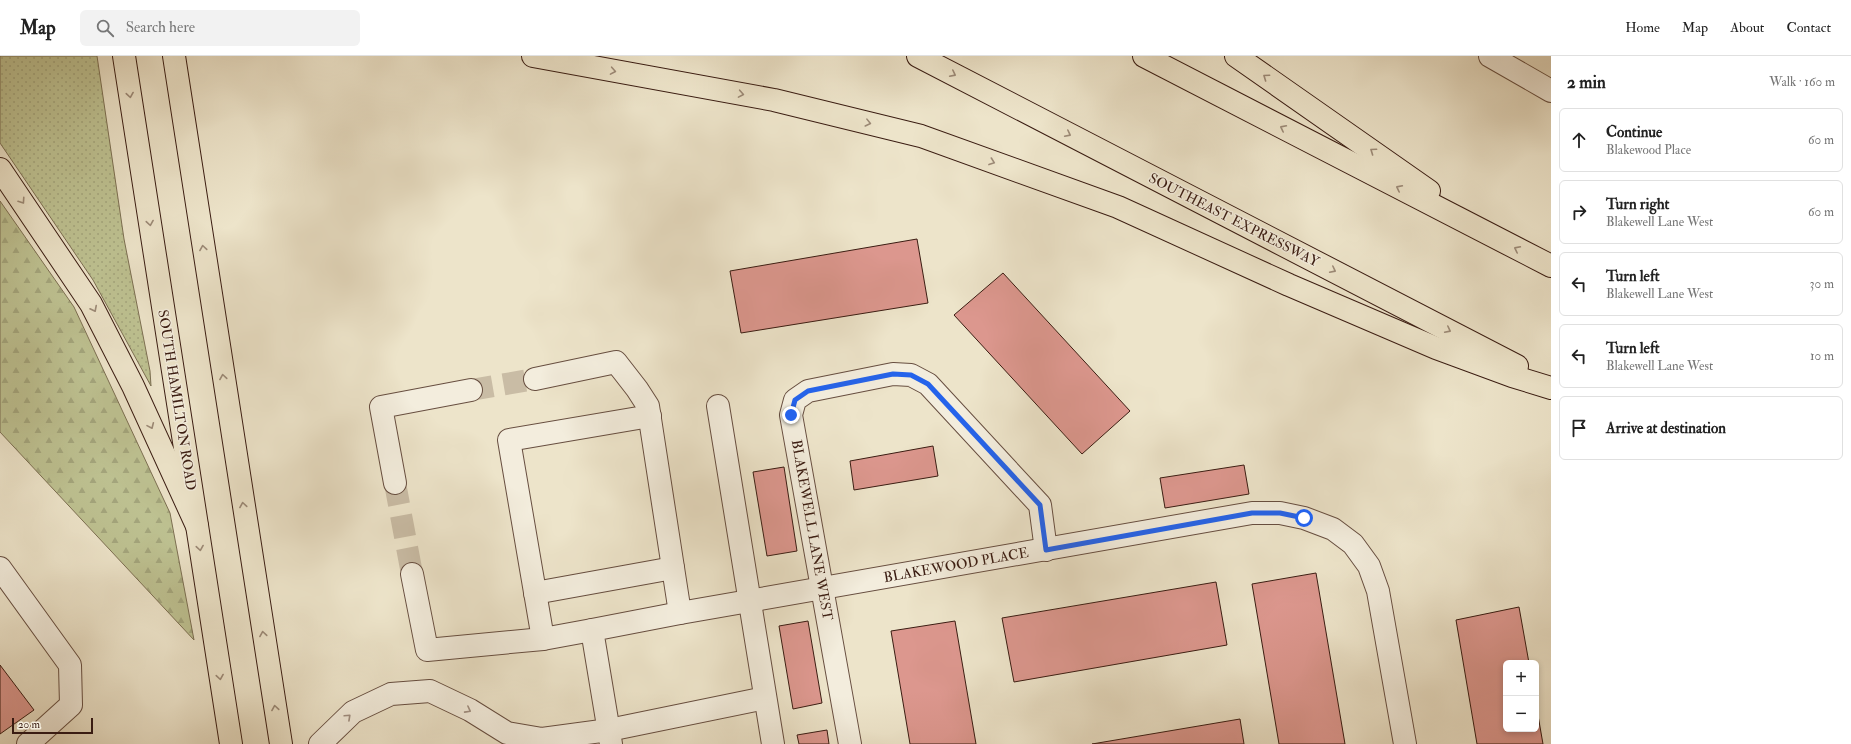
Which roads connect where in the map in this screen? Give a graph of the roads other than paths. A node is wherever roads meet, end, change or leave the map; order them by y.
1 (124, 56) edge
2 (174, 56) edge
3 (533, 56) edge
4 (918, 56) edge
5 (1144, 56) edge
6 (1236, 56) edge
7 (1492, 56) edge
8 (1551, 90) edge
9 (0, 169) edge
10 (1484, 231) junction
11 (1551, 266) edge
12 (535, 379) tunnel mouth
13 (1551, 383) edge
14 (1551, 388) edge
15 (471, 390) tunnel mouth
16 (718, 406) dead end
17 (650, 416) junction
18 (396, 483) tunnel mouth
19 (197, 526) junction
20 (1046, 550) junction
21 (0, 568) edge
22 (673, 568) junction
23 (412, 574) tunnel mouth
24 (823, 589) junction
25 (535, 593) junction
26 (749, 602) junction
27 (680, 612) junction
28 (592, 630) junction
29 (543, 639) junction
30 (765, 698) junction
31 (610, 737) edge
32 (28, 744) edge
33 (231, 744) edge
34 (281, 744) edge
35 (320, 744) edge
36 (773, 744) edge
37 (850, 744) edge
38 (1405, 744) edge

1 -> 19 main road, SOUTH HAMILTON ROAD
34 -> 2 main road
3 -> 14 main road
4 -> 13 main road, SOUTHEAST EXPRESSWAY
10 -> 5 main road
10 -> 6 main road
7 - 8 lane
9 -> 19 main road
11 -> 10 main road
12 - 17 lane
15 - 18 lane
16 - 26 lane
17 - 22 lane
17 - 25 lane
19 -> 33 main road, SOUTH HAMILTON ROAD
20 - 24 lane, BLAKEWOOD PLACE
20 - 24 lane, BLAKEWELL LANE WEST
20 - 38 lane, BLAKEWOOD PLACE
21 - 32 lane
22 - 25 lane
22 - 27 lane
23 - 29 lane, BLAKEWOOD PLACE
24 - 26 lane, BLAKEWOOD PLACE
24 - 37 lane, BLAKEWELL LANE WEST
25 - 29 lane
26 - 27 lane, BLAKEWOOD PLACE
26 - 30 lane
27 - 28 lane, BLAKEWOOD PLACE
28 - 29 lane, BLAKEWOOD PLACE
28 - 31 lane
30 - 31 lane
30 - 36 lane
35 -> 31 lane

